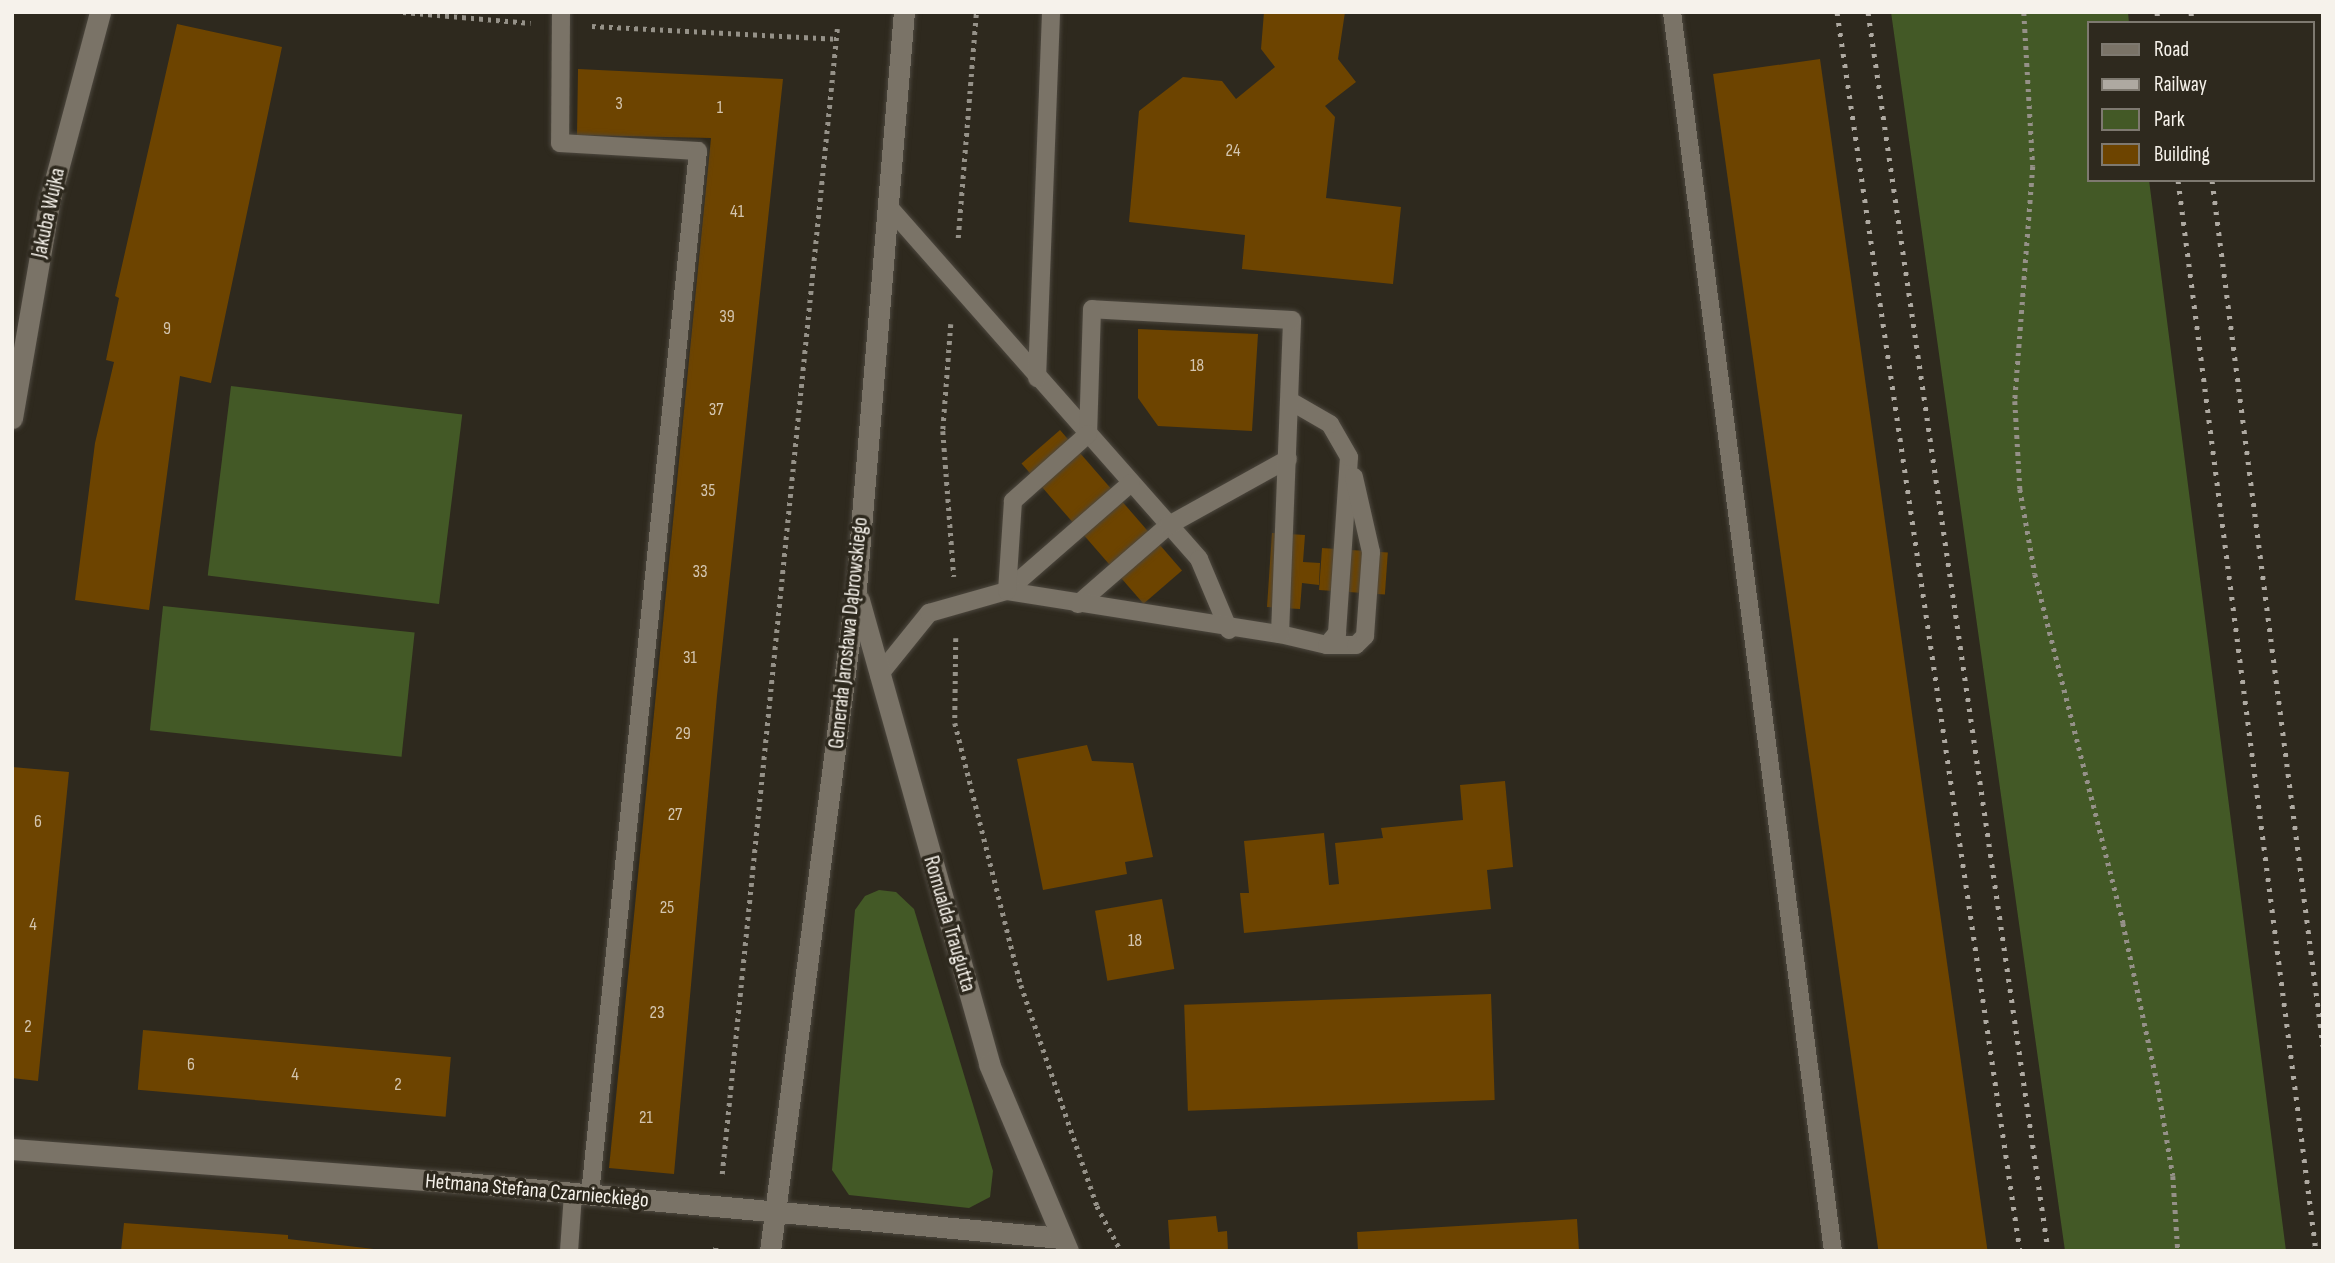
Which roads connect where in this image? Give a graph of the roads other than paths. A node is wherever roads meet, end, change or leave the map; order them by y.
1 (100, 12) edge
2 (904, 12) edge
3 (1051, 12) edge
4 (1672, 12) edge
5 (561, 19) edge
6 (888, 206) junction
7 (1037, 378) junction
8 (1290, 401) junction
9 (12, 418) edge
10 (1088, 434) junction
11 (1349, 457) junction
12 (1288, 459) junction
13 (1131, 483) junction
14 (1169, 525) junction
15 (856, 588) junction
16 (1007, 591) junction
17 (1078, 604) junction
18 (1229, 630) junction
19 (1280, 634) junction
20 (1327, 645) junction
21 (879, 675) junction
22 (12, 1149) edge
23 (581, 1194) junction
24 (775, 1213) junction
25 (1064, 1244) edge
26 (569, 1251) edge
27 (770, 1251) edge
28 (1833, 1251) edge

1 - 9 street, Jakuba Wujka
2 - 6 street, Generała Jarosława Dąbrowskiego
3 - 7 lane
4 - 28 lane
5 - 23 lane
6 - 7 lane
6 - 15 street, Generała Jarosława Dąbrowskiego
7 - 10 lane
8 - 10 lane
8 - 11 lane
8 - 12 lane
10 - 13 lane
10 - 16 lane
11 - 20 lane
11 - 20 lane
12 - 14 lane
12 - 19 lane
13 - 14 lane
13 - 16 lane
14 - 17 lane
14 - 18 lane
15 - 21 street, Romualda Traugutta
15 - 24 street, Generała Jarosława Dąbrowskiego
16 - 17 lane
16 - 21 lane
17 - 18 lane
18 - 19 lane
19 - 20 lane
21 - 25 street, Romualda Traugutta
22 - 23 street, Hetmana Stefana Czarnieckiego
23 - 24 street, Hetmana Stefana Czarnieckiego
23 - 26 lane
24 - 25 street, Hetmana Stefana Czarnieckiego
24 - 27 street, Generała Jarosława Dąbrowskiego

